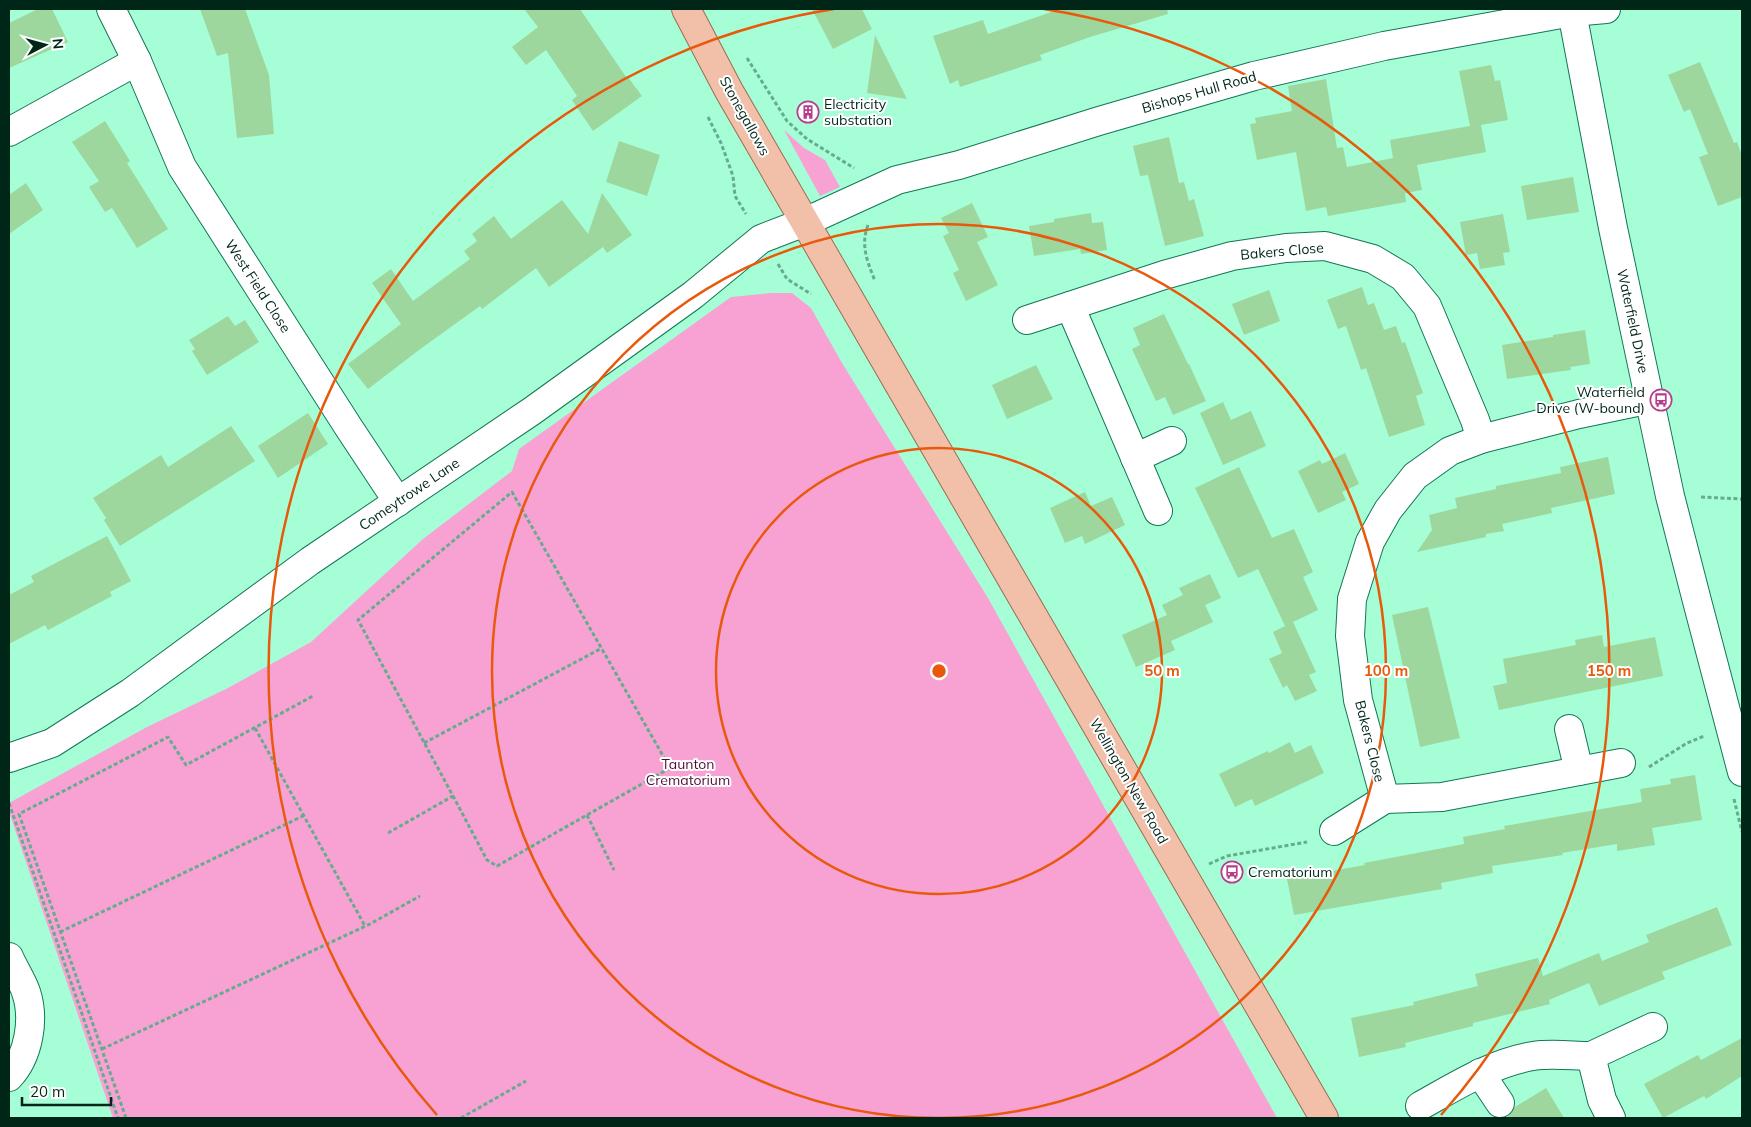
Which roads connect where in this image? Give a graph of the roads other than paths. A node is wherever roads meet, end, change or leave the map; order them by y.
1 (111, 9) edge
2 (686, 9) edge
3 (1606, 9) edge
4 (1572, 12) junction
5 (137, 61) junction
6 (9, 132) edge
7 (805, 222) junction
8 (1070, 306) junction
9 (857, 313) joint
10 (1027, 320) dead end
11 (1651, 399) junction
12 (1481, 439) junction
13 (1172, 441) dead end
14 (1135, 458) junction
15 (398, 502) junction
16 (1158, 511) dead end
17 (1569, 729) dead end
18 (9, 758) edge
19 (1621, 763) road end
20 (1579, 771) junction
21 (1742, 772) edge
22 (1385, 799) junction
23 (1334, 831) road end
24 (9, 957) edge
25 (1653, 1027) dead end
26 (1592, 1056) junction
27 (1480, 1073) junction
28 (9, 1077) edge
29 (1500, 1103) dead end
30 (1420, 1106) dead end
31 (1324, 1118) edge
32 (1611, 1118) edge

1 - 5 street, West Field Close
2 - 7 main road, Stonegallows
3 - 4 street, Bishops Hull Road
4 - 7 street, Bishops Hull Road
4 - 11 street, Waterfield Drive
5 - 6 street
5 - 15 street, West Field Close
7 - 9 main road, Stonegallows
7 - 15 street, Comeytrowe Lane
8 - 10 street, Bakers Close
8 - 12 street, Bakers Close
8 - 14 street
9 - 31 main road, Wellington New Road
11 - 12 street, Bakers Close
11 - 21 street, Waterfield Drive
12 - 22 street, Bakers Close
13 - 14 street
14 - 16 street
15 - 18 street, Comeytrowe Lane
17 - 20 street
19 - 20 street, Bakers Close
20 - 22 street, Bakers Close
22 - 23 street, Bakers Close
24 - 28 street
25 - 26 street
26 - 27 street
26 - 32 street
27 - 29 street
27 - 30 street

